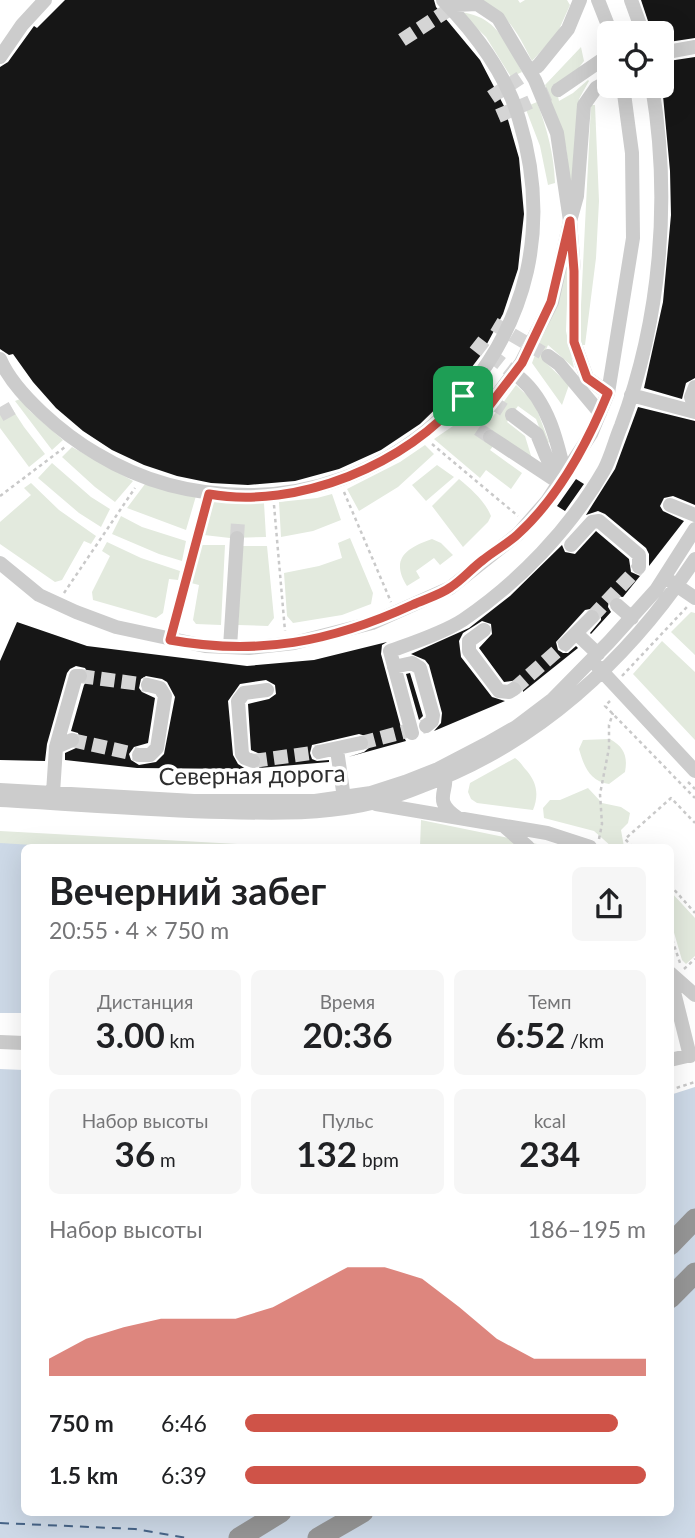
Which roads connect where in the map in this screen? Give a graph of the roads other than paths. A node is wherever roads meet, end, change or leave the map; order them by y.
1 (45, 0) edge
2 (580, 0) edge
3 (598, 0) edge
4 (631, 0) edge
5 (450, 3) edge
6 (606, 21) edge
7 (639, 21) edge
8 (692, 48) edge
9 (674, 51) edge
10 (0, 57) edge
11 (597, 63) edge
12 (538, 65) tunnel mouth
13 (597, 87) edge
14 (558, 90) tunnel mouth
15 (625, 98) edge
16 (653, 98) edge
17 (570, 221) junction
18 (548, 356) tunnel mouth
19 (0, 359) edge
20 (520, 378) tunnel mouth
21 (695, 387) edge
22 (608, 393) junction
23 (632, 395) junction
24 (463, 396) junction
25 (695, 411) edge
26 (600, 413) junction
27 (512, 415) tunnel mouth
28 (490, 436) tunnel mouth
29 (562, 479) junction
30 (670, 505) dead end
31 (695, 515) edge
32 (695, 529) edge
33 (237, 538) tunnel mouth
34 (570, 545) dead end
35 (695, 559) edge
36 (0, 563) edge
37 (639, 566) dead end
38 (671, 582) junction
39 (692, 602) edge
40 (617, 605) dead end
41 (592, 617) tunnel mouth
42 (632, 618) junction
43 (484, 630) dead end
44 (577, 634) junction
45 (565, 644) tunnel mouth
46 (230, 647) junction
47 (595, 657) junction
48 (400, 665) junction
49 (603, 672) junction
50 (80, 676) dead end
51 (151, 686) dead end
52 (267, 690) dead end
53 (513, 690) dead end
54 (72, 740) tunnel mouth
55 (361, 743) tunnel mouth
56 (56, 747) junction
57 (337, 750) junction
58 (319, 752) tunnel mouth
59 (142, 755) dead end
60 (252, 761) dead end
61 (444, 773) junction
62 (692, 776) edge
63 (0, 790) edge
64 (53, 793) junction
65 (344, 798) junction
66 (368, 799) junction
67 (0, 800) edge
68 (459, 818) junction
69 (505, 826) junction
70 (525, 844) edge
71 (590, 844) edge
72 (675, 972) edge
73 (695, 995) edge
74 (0, 1042) edge
75 (21, 1043) edge
76 (692, 1055) edge
77 (674, 1059) edge
78 (695, 1219) edge
79 (674, 1241) edge
80 (695, 1273) edge
81 (674, 1294) edge
82 (275, 1516) edge
83 (356, 1516) edge
84 (239, 1538) edge
85 (318, 1538) edge

1 - 10 street
2 - 12 street
3 - 6 street
4 - 7 street
5 - 17 street
5 - 24 street
8 - 9 street
11 - 14 street
13 - 17 street
15 - 22 street
16 - 23 street
17 - 22 street
17 - 24 street
18 - 26 street
19 - 24 street
20 - 29 street
21 - 25 street
22 - 26 street
23 - 25 street
23 - 48 street
26 - 29 street
27 - 29 street
28 - 29 street
29 - 46 street
30 - 31 street
32 - 38 street, Северная дорога
33 - 46 street
34 - 37 street
35 - 38 street, Северная дорога
36 - 46 street
38 - 39 street
38 - 42 street, Северная дорога
38 - 49 street, Северная дорога
40 - 42 street
41 - 44 street
42 - 47 street, Северная дорога
43 - 53 street
44 - 45 street
44 - 47 street
47 - 49 street
47 - 61 street, Северная дорога
48 - 48 street
49 - 61 street, Северная дорога
49 - 62 street
50 - 56 street
51 - 59 street
52 - 60 street
54 - 56 street
55 - 57 street
56 - 64 street
57 - 58 street
57 - 65 street
61 - 66 street, Северная дорога
61 - 68 street
63 - 64 street, Северная дорога
64 - 65 street, Северная дорога
65 - 66 street, Северная дорога
66 - 67 street, Северная дорога
66 - 68 street
68 - 69 street
69 - 70 street
69 - 71 street
72 - 73 street
72 - 76 street
74 - 75 street
76 - 77 street
78 - 79 highway
80 - 81 highway
82 - 84 highway
83 - 85 highway

